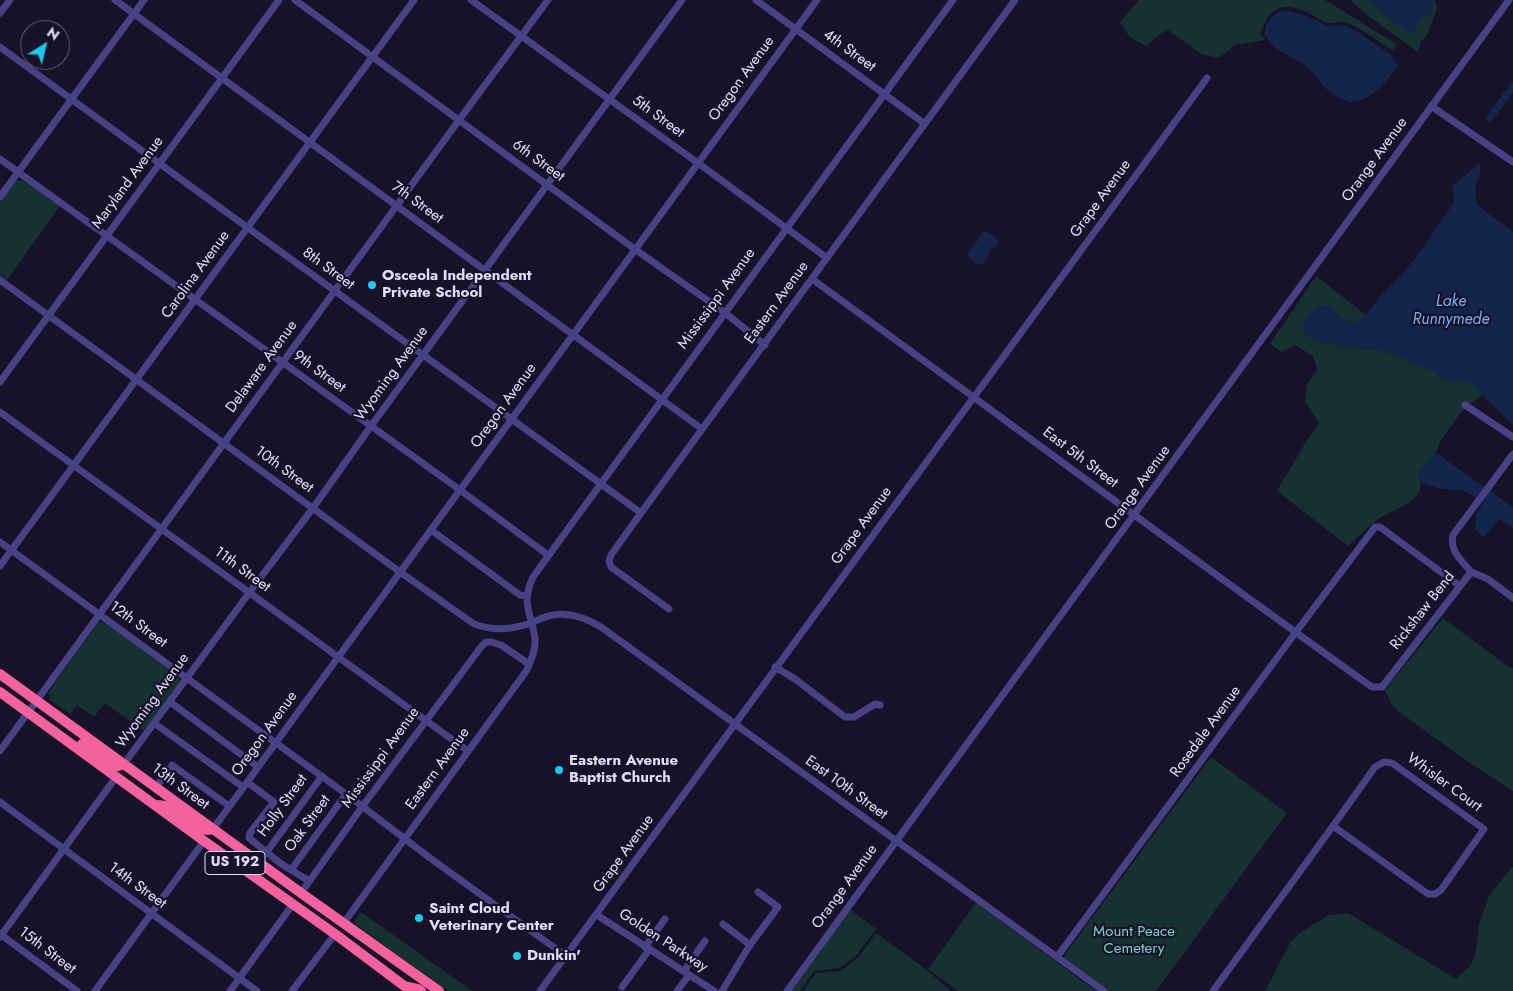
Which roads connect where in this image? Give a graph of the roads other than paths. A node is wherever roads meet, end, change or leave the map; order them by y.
1 (10, 0) edge
2 (115, 0) edge
3 (144, 0) edge
4 (279, 0) edge
5 (295, 0) edge
6 (414, 0) edge
7 (471, 0) edge
8 (548, 0) edge
9 (682, 0) edge
10 (756, 0) edge
11 (817, 0) edge
12 (953, 0) edge
13 (1016, 0) edge
14 (1509, 0) edge
15 (0, 13) edge
16 (134, 14) junction
17 (796, 29) junction
18 (522, 35) junction
19 (0, 47) edge
20 (373, 56) junction
21 (222, 78) junction
22 (1207, 78) dead end
23 (884, 94) junction
24 (71, 99) junction
25 (610, 99) junction
26 (1432, 106) junction
27 (459, 120) junction
28 (925, 124) junction
29 (309, 142) junction
30 (0, 159) edge
31 (1513, 162) edge
32 (159, 163) junction
33 (698, 163) junction
34 (18, 172) junction
35 (547, 185) junction
36 (0, 197) edge
37 (397, 205) junction
38 (248, 228) junction
39 (786, 228) junction
40 (106, 236) junction
41 (636, 250) junction
42 (827, 258) junction
43 (485, 270) junction
44 (812, 279) junction
45 (0, 280) edge
46 (334, 291) junction
47 (196, 299) junction
48 (724, 312) junction
49 (49, 315) junction
50 (573, 334) junction
51 (765, 344) junction
52 (423, 355) junction
53 (283, 362) junction
54 (137, 379) junction
55 (0, 382) edge
56 (974, 397) junction
57 (661, 399) junction
58 (1465, 405) dead end
59 (0, 412) edge
60 (511, 420) junction
61 (371, 426) junction
62 (702, 430) junction
63 (1513, 437) edge
64 (224, 443) junction
65 (1513, 454) edge
66 (74, 465) junction
67 (600, 483) junction
68 (460, 490) junction
69 (314, 508) junction
70 (641, 513) junction
71 (1134, 516) junction
72 (162, 528) junction
73 (430, 530) junction
74 (0, 542) edge
75 (12, 550) junction
76 (548, 555) junction
77 (0, 566) edge
78 (400, 572) junction
79 (1471, 572) junction
80 (1460, 586) junction
81 (249, 593) junction
82 (527, 596) junction
83 (1513, 598) edge
84 (668, 609) dead end
85 (99, 614) junction
86 (569, 614) joint
87 (531, 623) junction
88 (1296, 632) junction
89 (338, 656) junction
90 (529, 664) junction
91 (775, 667) junction
92 (0, 674) edge
93 (188, 678) junction
94 (1382, 687) joint
95 (0, 692) edge
96 (37, 700) junction
97 (170, 702) junction
98 (880, 705) dead end
99 (28, 712) junction
100 (426, 721) junction
101 (154, 723) junction
102 (734, 724) junction
103 (67, 740) junction
104 (275, 742) junction
105 (0, 751) edge
106 (468, 751) junction
107 (124, 764) junction
108 (258, 767) junction
109 (322, 776) junction
110 (116, 777) junction
111 (245, 785) junction
112 (156, 787) junction
113 (346, 794) junction
114 (0, 802) edge
115 (153, 804) junction
116 (229, 806) junction
117 (362, 806) junction
118 (1333, 826) junction
119 (213, 829) junction
120 (404, 838) junction
121 (204, 841) junction
122 (897, 841) junction
123 (64, 849) junction
124 (266, 852) junction
125 (291, 870) junction
126 (284, 881) junction
127 (309, 881) junction
128 (265, 885) junction
129 (758, 892) dead end
130 (301, 893) junction
131 (293, 904) junction
132 (151, 913) junction
133 (597, 915) junction
134 (665, 919) dead end
135 (343, 924) junction
136 (723, 924) dead end
137 (335, 934) junction
138 (0, 935) edge
139 (704, 941) dead end
140 (750, 945) junction
141 (647, 948) junction
142 (566, 956) junction
143 (1057, 957) junction
144 (686, 973) junction
145 (417, 975) junction
146 (239, 978) junction
147 (622, 987) dead end
148 (407, 988) edge
149 (78, 991) edge
150 (95, 991) edge
151 (230, 991) edge
152 (257, 991) edge
153 (292, 991) edge
154 (422, 991) edge
155 (439, 991) edge
156 (540, 991) edge
157 (677, 991) edge
158 (714, 991) edge
159 (722, 991) edge
160 (787, 991) edge
161 (1104, 991) edge
162 (1212, 991) edge

1 - 15 street
2 - 16 street, 7th Street
3 - 16 street
4 - 21 street, Maryland Avenue
5 - 20 street, 6th Street
6 - 20 street, Carolina Avenue
7 - 18 street, 5th Street
8 - 18 street, Delaware Avenue
9 - 25 street, Wyoming Avenue
10 - 17 street, 4th Street
11 - 17 street, Oregon Avenue
12 - 23 street, Mississippi Avenue
13 - 28 street, Eastern Avenue
14 - 26 street, Orange Avenue
16 - 21 street, 7th Street
16 - 24 street
17 - 23 street, 4th Street
17 - 33 street, Oregon Avenue
18 - 25 street, 5th Street
18 - 27 street, Delaware Avenue
19 - 24 street, 8th Street
20 - 27 street, 6th Street
20 - 29 street, Carolina Avenue
21 - 29 street, 7th Street
21 - 32 street, Maryland Avenue
22 - 56 street, Grape Avenue
23 - 28 street, 4th Street
23 - 39 street, Mississippi Avenue
24 - 32 street, 8th Street
24 - 34 street
25 - 33 street, 5th Street
25 - 35 street, Wyoming Avenue
26 - 31 street
26 - 71 street, Orange Avenue
27 - 35 street, 6th Street
27 - 37 street, Delaware Avenue
28 - 42 street, Eastern Avenue
29 - 37 street, 7th Street
29 - 38 street, Carolina Avenue
30 - 34 street, 9th Street
32 - 38 street, 8th Street
32 - 40 street, Maryland Avenue
33 - 39 street, 5th Street
33 - 41 street, Oregon Avenue
34 - 36 street
34 - 40 street, 9th Street
35 - 41 street, 6th Street
35 - 43 street, Wyoming Avenue
37 - 43 street, 7th Street
37 - 46 street, Delaware Avenue
38 - 46 street, 8th Street
38 - 47 street, Carolina Avenue
39 - 42 street, 5th Street
39 - 48 street, Mississippi Avenue
40 - 47 street, 9th Street
40 - 49 street, Maryland Avenue
41 - 48 street, 6th Street
41 - 50 street, Oregon Avenue
42 - 44 street, Eastern Avenue
43 - 50 street, 7th Street
43 - 52 street, Wyoming Avenue
44 - 51 street, Eastern Avenue
44 - 56 street, East 5th Street
45 - 49 street, 10th Street
46 - 52 street, 8th Street
46 - 53 street, Delaware Avenue
47 - 53 street, 9th Street
47 - 54 street, Carolina Avenue
48 - 51 street, 6th Street
48 - 57 street, Mississippi Avenue
49 - 54 street, 10th Street
49 - 55 street, Maryland Avenue
50 - 57 street, 7th Street
50 - 60 street, Oregon Avenue
51 - 62 street, Eastern Avenue
52 - 60 street, 8th Street
52 - 61 street, Wyoming Avenue
53 - 61 street, 9th Street
53 - 64 street, Delaware Avenue
54 - 64 street, 10th Street
54 - 66 street, Carolina Avenue
56 - 71 street, East 5th Street
56 - 91 street, Grape Avenue
57 - 62 street, 7th Street
57 - 67 street, Mississippi Avenue
58 - 63 street
59 - 66 street, 11th Street
60 - 67 street, 8th Street
60 - 68 street, Oregon Avenue
61 - 68 street, 9th Street
61 - 69 street, Wyoming Avenue
62 - 70 street, Eastern Avenue
64 - 69 street, 10th Street
64 - 72 street, Delaware Avenue
65 - 79 street, Rickshaw Bend
66 - 72 street, 11th Street
66 - 75 street, Carolina Avenue
67 - 70 street, 8th Street
67 - 76 street, Mississippi Avenue
68 - 73 street, Oregon Avenue
68 - 76 street, 9th Street
69 - 78 street, 10th Street
69 - 81 street, Wyoming Avenue
70 - 84 street, Eastern Avenue
71 - 88 street, East 5th Street
71 - 122 street, Orange Avenue
72 - 81 street, 11th Street
72 - 85 street, Delaware Avenue
73 - 78 street, Oregon Avenue
73 - 82 street
74 - 75 street, 12th Street
75 - 77 street, Carolina Avenue
75 - 85 street, 12th Street
76 - 82 street, Mississippi Avenue
78 - 87 street, 10th Street
78 - 89 street, Oregon Avenue
79 - 80 street, Rickshaw Bend
79 - 83 street
80 - 88 street, Rosedale Avenue
80 - 94 street, Rickshaw Bend
81 - 89 street, 11th Street
81 - 93 street, Wyoming Avenue
82 - 87 street, Mississippi Avenue
85 - 93 street, 12th Street
85 - 96 street, Delaware Avenue
86 - 87 street, 10th Street
86 - 102 street, East 10th Street
87 - 90 street, Eastern Avenue
88 - 94 street, East 5th Street
88 - 143 street, Rosedale Avenue
89 - 100 street, 11th Street
89 - 104 street, Oregon Avenue
90 - 100 street, Mississippi Avenue
90 - 106 street, Eastern Avenue
91 - 98 street
91 - 102 street, Grape Avenue
92 - 96 highway, 13th Street / US 192
93 - 97 street, Wyoming Avenue
93 - 104 street, 12th Street
95 - 99 highway, 13th Street / US 192
96 - 99 street, Delaware Avenue
96 - 107 highway, 13th Street / US 192
97 - 101 street, Wyoming Avenue
97 - 108 street
99 - 103 highway, 13th Street / US 192
99 - 105 street, Delaware Avenue
100 - 106 street, 11th Street
100 - 117 street, Mississippi Avenue
101 - 107 street, Wyoming Avenue
101 - 111 street
102 - 122 street, East 10th Street
102 - 133 street, Grape Avenue
103 - 107 highway
103 - 110 highway, 13th Street / US 192
104 - 108 street, Oregon Avenue
104 - 109 street, 12th Street
106 - 120 street, Eastern Avenue
107 - 112 highway, 13th Street / US 192
108 - 111 street, Oregon Avenue
109 - 113 street, 12th Street
109 - 124 street, Holly Street
110 - 112 highway
110 - 115 highway, 13th Street / US 192
110 - 123 street
111 - 116 street, Oregon Avenue
111 - 124 street
112 - 116 street
112 - 119 highway, 13th Street / US 192
113 - 117 street, 12th Street
113 - 125 street, Oak Street
114 - 123 street, 14th Street
115 - 119 highway
115 - 121 highway, 13th Street / US 192
116 - 119 street, Oregon Avenue
117 - 120 street, 12th Street
117 - 127 street, Mississippi Avenue
118 - 118 street, Whisler Court
118 - 162 street, Whisler Court
119 - 126 highway, 13th Street / US 192
120 - 135 street, Eastern Avenue
120 - 142 street, 12th Street
121 - 126 highway
121 - 128 highway, 13th Street / US 192
121 - 132 street
122 - 143 street, East 10th Street
122 - 160 street, Orange Avenue
123 - 132 street, 14th Street
123 - 138 street
124 - 125 street
125 - 127 street
126 - 130 highway, 13th Street / US 192
127 - 130 street, Mississippi Avenue
128 - 131 highway, 13th Street / US 192
128 - 135 highway
129 - 140 street
130 - 135 highway, 13th Street / US 192
131 - 137 highway, 13th Street / US 192
131 - 146 street
132 - 146 street, 14th Street
132 - 150 street
133 - 141 street, Golden Parkway
133 - 142 street, Grape Avenue
134 - 141 street
135 - 145 highway, US 192
136 - 140 street
137 - 145 highway
137 - 148 highway, US 192
137 - 153 street
138 - 149 street, 15th Street
139 - 144 street
140 - 159 street
141 - 144 street, Golden Parkway
141 - 147 street
142 - 156 street, Grape Avenue
143 - 161 street, East 10th Street
144 - 157 street
144 - 158 street, Golden Parkway
145 - 155 highway, US 192
146 - 151 street
146 - 152 street, 14th Street
148 - 154 highway

